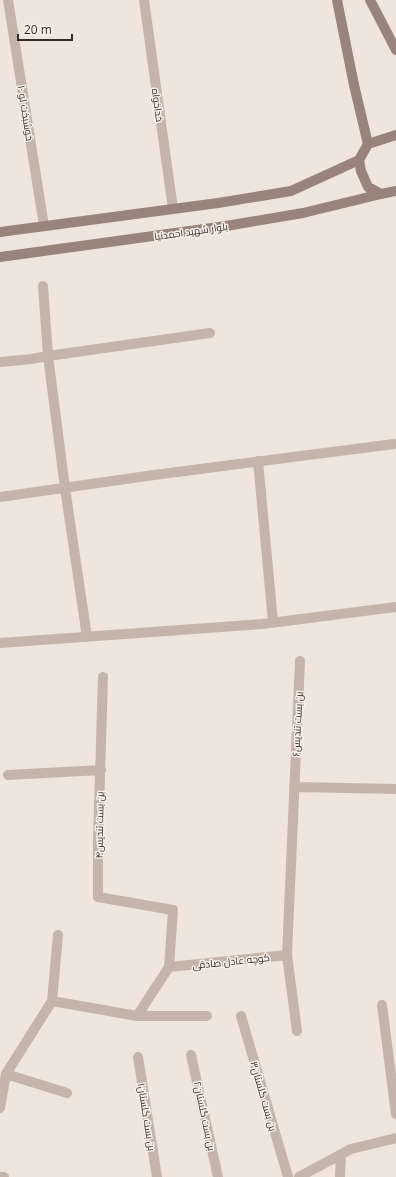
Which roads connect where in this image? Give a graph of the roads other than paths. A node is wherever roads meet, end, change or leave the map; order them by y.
1 (8, 0) edge
2 (144, 0) edge
3 (337, 0) edge
4 (370, 0) edge
5 (396, 50) edge
6 (396, 135) edge
7 (368, 144) junction
8 (359, 160) junction
9 (396, 191) edge
10 (381, 194) junction
11 (173, 209) junction
12 (44, 226) junction
13 (0, 232) edge
14 (0, 257) edge
15 (43, 286) dead end
16 (210, 333) dead end
17 (48, 356) junction
18 (0, 362) edge
19 (394, 444) dead end
20 (258, 461) junction
21 (65, 488) junction
22 (0, 498) edge
23 (396, 607) edge
24 (273, 622) junction
25 (87, 637) junction
26 (0, 643) edge
27 (300, 661) dead end
28 (103, 677) dead end
29 (101, 770) junction
30 (8, 775) dead end
31 (294, 787) junction
32 (396, 789) edge
33 (58, 935) dead end
34 (287, 955) junction
35 (168, 967) junction
36 (52, 1001) junction
37 (382, 1005) dead end
38 (137, 1016) junction
39 (208, 1016) dead end
40 (241, 1016) dead end
41 (297, 1030) dead end
42 (192, 1055) dead end
43 (138, 1057) dead end
44 (6, 1074) junction
45 (66, 1093) dead end
46 (0, 1108) edge
47 (396, 1114) edge
48 (396, 1138) edge
49 (341, 1155) junction
50 (0, 1176) edge
51 (4, 1177) edge
52 (157, 1177) edge
53 (218, 1177) edge
54 (288, 1177) edge
55 (299, 1177) edge
56 (340, 1177) edge

1 - 12 street, خوشبخت لو ۱۰
2 - 11 street, خداخواه
3 - 7 main road
4 - 5 main road
6 - 7 main road
7 - 8 main road
8 - 10 main road
8 - 11 main road
9 - 10 main road, بلوار شهید احمدنیا
10 - 14 main road, بلوار شهید احمدنیا
11 - 12 main road
12 - 13 main road
15 - 17 street
16 - 17 street
17 - 18 street
17 - 21 street
19 - 20 street
20 - 21 street
20 - 24 street
21 - 22 street
21 - 25 street
23 - 24 street
24 - 25 street
25 - 26 street
27 - 31 street, بن بست تندیس۶
28 - 29 street, بن بست تندیس۴
29 - 30 street
29 - 35 street, بن بست تندیس۴
31 - 32 street
31 - 34 street
33 - 36 street
34 - 35 street, کوچه عادل صادقی
34 - 41 street
35 - 38 street
36 - 38 street
36 - 44 street
37 - 47 street
38 - 39 street
40 - 54 street, بن بست گلستان۳
42 - 53 street, بن بست گلستان۲
43 - 52 street, بن بست گلستان۱
44 - 45 street
44 - 46 street
48 - 49 street
49 - 55 street
49 - 56 street
50 - 51 street

